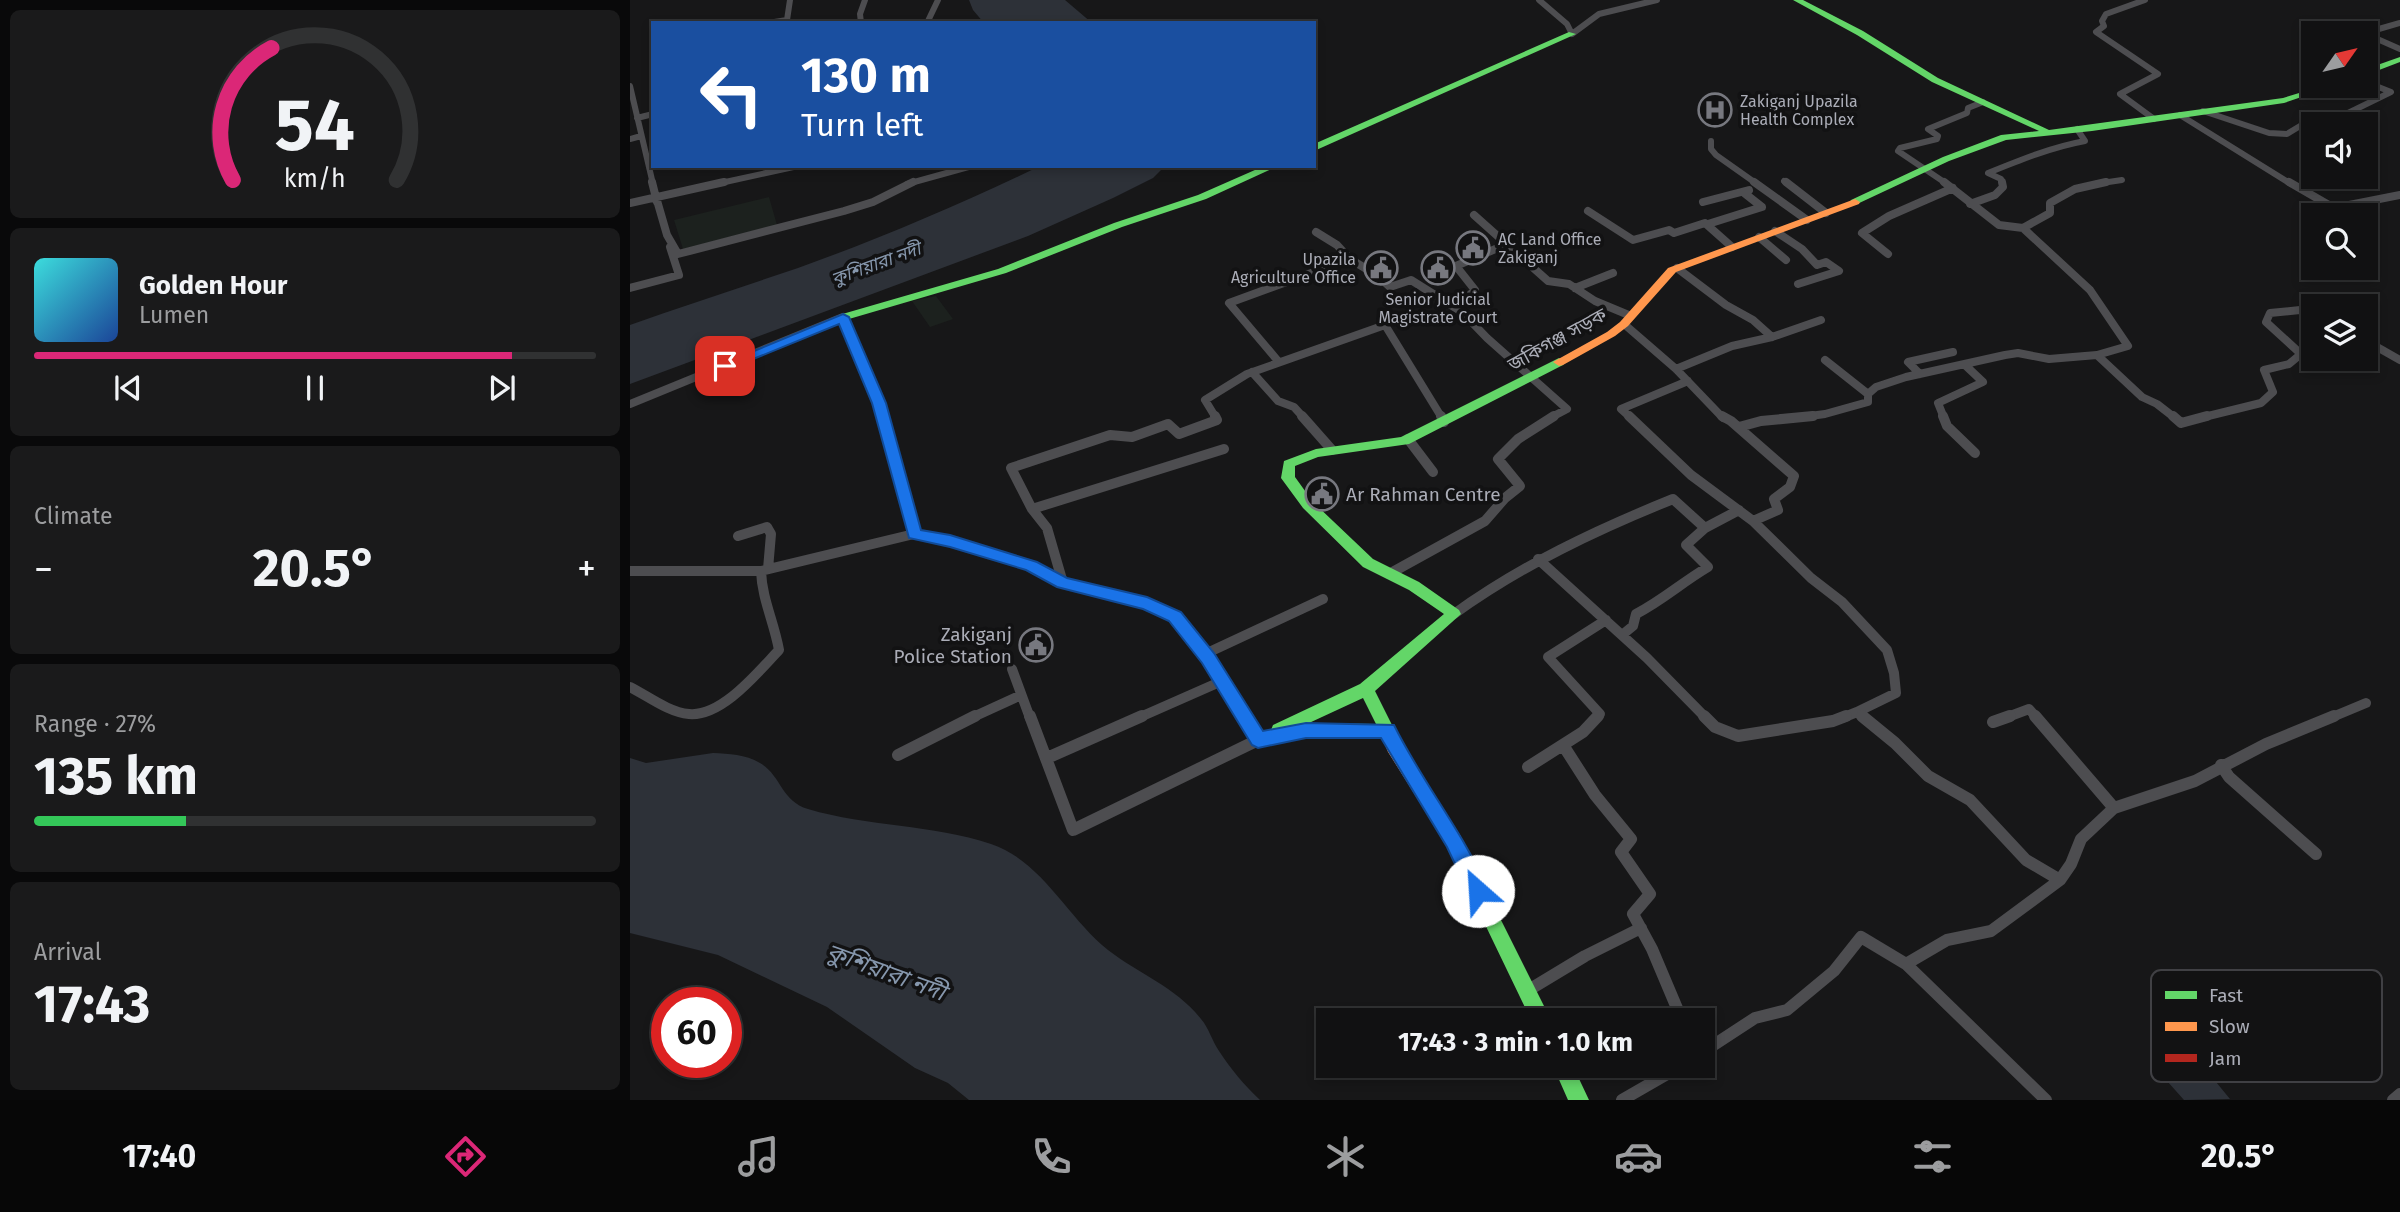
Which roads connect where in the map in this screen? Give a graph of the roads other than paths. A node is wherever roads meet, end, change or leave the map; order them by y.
1 (790, 0) edge
2 (865, 0) edge
3 (937, 0) edge
4 (1539, 0) edge
5 (1657, 0) edge
6 (1797, 0) edge
7 (2145, 0) edge
8 (781, 21) edge
9 (861, 21) edge
10 (928, 21) edge
11 (2400, 23) edge
12 (2378, 29) edge
13 (1572, 34) junction
14 (2378, 39) edge
15 (2400, 49) edge
16 (2400, 59) edge
17 (2378, 67) edge
18 (630, 86) edge
19 (2378, 87) edge
20 (2301, 95) edge
21 (1983, 102) junction
22 (2203, 111) junction
23 (651, 114) edge
24 (2180, 115) junction
25 (637, 118) junction
26 (2154, 120) junction
27 (2077, 129) junction
28 (2046, 131) junction
29 (641, 136) junction
30 (630, 139) edge
31 (1711, 141) dead end
32 (1316, 147) edge
33 (789, 168) edge
34 (965, 168) edge
35 (1268, 168) edge
36 (1924, 169) junction
37 (2122, 180) dead end
38 (1784, 181) dead end
39 (1760, 187) junction
40 (1953, 188) junction
41 (1743, 192) junction
42 (2400, 195) edge
43 (656, 197) junction
44 (630, 202) edge
45 (1703, 202) dead end
46 (1970, 204) junction
47 (1588, 211) dead end
48 (1826, 213) junction
49 (1475, 215) dead end
50 (1807, 220) junction
51 (1708, 225) junction
52 (2023, 228) junction
53 (1775, 231) junction
54 (1316, 232) dead end
55 (1759, 237) junction
56 (1507, 244) junction
57 (1732, 247) junction
58 (1888, 254) dead end
59 (1350, 259) junction
60 (1786, 260) dead end
61 (1677, 268) junction
62 (1613, 274) dead end
63 (1798, 284) dead end
64 (630, 288) edge
65 (1576, 288) junction
66 (1456, 308) junction
67 (2301, 310) edge
68 (843, 317) junction
69 (1628, 320) junction
70 (1821, 320) dead end
71 (1772, 337) junction
72 (2378, 348) edge
73 (1953, 352) dead end
74 (2301, 354) edge
75 (2301, 354) edge
76 (2097, 355) junction
77 (1825, 360) dead end
78 (2400, 360) edge
79 (1278, 361) junction
80 (1965, 365) junction
81 (1676, 369) junction
82 (1252, 372) junction
83 (1920, 374) junction
84 (1531, 376) junction
85 (1688, 381) junction
86 (1868, 394) junction
87 (630, 404) edge
88 (1444, 422) junction
89 (1739, 428) junction
90 (1408, 439) junction
91 (1224, 449) dead end
92 (1332, 450) junction
93 (1975, 453) dead end
94 (1433, 472) dead end
95 (1032, 509) junction
96 (1739, 510) junction
97 (1753, 521) junction
98 (1705, 528) junction
99 (914, 534) junction
100 (738, 536) dead end
101 (1538, 559) junction
102 (765, 570) junction
103 (630, 571) edge
104 (1389, 574) junction
105 (1063, 583) junction
106 (1323, 599) dead end
107 (1454, 614) junction
108 (1606, 620) junction
109 (1622, 635) junction
110 (1205, 654) junction
111 (1012, 669) dead end
112 (1222, 681) junction
113 (630, 687) edge
114 (1366, 689) junction
115 (1021, 695) junction
116 (2366, 703) dead end
117 (1857, 712) junction
118 (1993, 722) dead end
119 (1387, 731) junction
120 (1258, 740) junction
121 (1563, 746) junction
122 (898, 755) dead end
123 (1047, 758) junction
124 (2221, 765) junction
125 (1528, 767) dead end
126 (2114, 808) junction
127 (2316, 854) dead end
128 (2060, 880) junction
129 (1641, 928) junction
130 (1906, 964) junction
131 (1527, 991) junction
132 (1535, 1008) edge
133 (1677, 1008) edge
134 (1715, 1044) edge
135 (1569, 1078) edge
136 (1663, 1078) edge
137 (2400, 1094) edge
138 (1579, 1100) edge
139 (1622, 1100) edge
140 (2046, 1100) edge
141 (2393, 1100) edge

1 - 8 street
2 - 9 street
3 - 10 street
4 - 13 street
5 - 13 street
6 - 21 street
7 - 26 street
11 - 12 street
13 - 32 street
14 - 15 street
16 - 17 street
18 - 25 street
19 - 22 street
20 - 22 street, জকিগঞ্জ সড়ক
21 - 28 street
21 - 36 street
22 - 24 street, জকিগঞ্জ সড়ক
23 - 25 street
24 - 26 street, জকিগঞ্জ সড়ক
24 - 42 street
25 - 29 street
26 - 27 street, জকিগঞ্জ সড়ক
27 - 28 street, জকিগঞ্জ সড়ক
27 - 46 street
28 - 36 street, জকিগঞ্জ সড়ক
29 - 30 street
29 - 43 street
31 - 39 street
33 - 43 street
34 - 43 street
35 - 68 street
36 - 40 street
36 - 48 street, জকিগঞ্জ সড়ক
37 - 52 street
38 - 48 street
39 - 41 street
39 - 50 street
40 - 46 street
40 - 58 street
41 - 45 street
41 - 51 street
43 - 44 street
43 - 64 street
46 - 52 street
47 - 51 street
48 - 50 street, জকিগঞ্জ সড়ক
49 - 56 street
50 - 53 street, জকিগঞ্জ সড়ক
51 - 57 street
52 - 76 street
53 - 55 street, জকিগঞ্জ সড়ক
53 - 63 street
54 - 59 street
55 - 57 street, জকিগঞ্জ সড়ক
55 - 60 street
56 - 65 street
56 - 66 street
57 - 61 street, জকিগঞ্জ সড়ক
59 - 66 street
59 - 79 street
61 - 69 street, জকিগঞ্জ সড়ক
61 - 71 street
62 - 65 street
65 - 69 street
66 - 84 street
67 - 74 street
68 - 87 street
68 - 99 street
69 - 81 street
69 - 84 street, জকিগঞ্জ সড়ক
70 - 71 street
71 - 81 street
72 - 78 street
73 - 83 street
75 - 76 street
76 - 80 street
77 - 86 street
79 - 82 street
79 - 88 street
80 - 83 street
80 - 93 street
81 - 85 street
82 - 92 street
82 - 95 street
83 - 86 street
84 - 88 street, জকিগঞ্জ সড়ক
84 - 104 street
85 - 89 street
85 - 96 street
86 - 89 street
88 - 90 street, জকিগঞ্জ সড়ক
89 - 97 street
90 - 92 street, জকিগঞ্জ সড়ক
90 - 94 street
91 - 95 street
92 - 104 street, জকিগঞ্জ সড়ক
95 - 105 street
96 - 97 street
96 - 98 street
97 - 117 street
98 - 101 street
98 - 109 street
99 - 102 street
99 - 105 street
100 - 102 street
101 - 107 street
101 - 108 street
102 - 103 street
102 - 113 street
104 - 107 street, জকিগঞ্জ সড়ক
105 - 110 street
106 - 110 street
107 - 114 street
108 - 109 street
108 - 121 street
109 - 117 street
110 - 112 street
111 - 115 street
112 - 120 street
112 - 123 street
114 - 119 street
114 - 120 street
115 - 122 street
115 - 123 street
116 - 124 street
117 - 128 street
118 - 126 street
119 - 120 street
119 - 131 street
120 - 123 street
121 - 125 street
121 - 129 street
124 - 126 street
124 - 127 street
126 - 128 street
128 - 130 street
129 - 131 street
129 - 133 street
130 - 134 street
130 - 140 street
131 - 132 street
135 - 138 street
136 - 139 street
137 - 141 street

